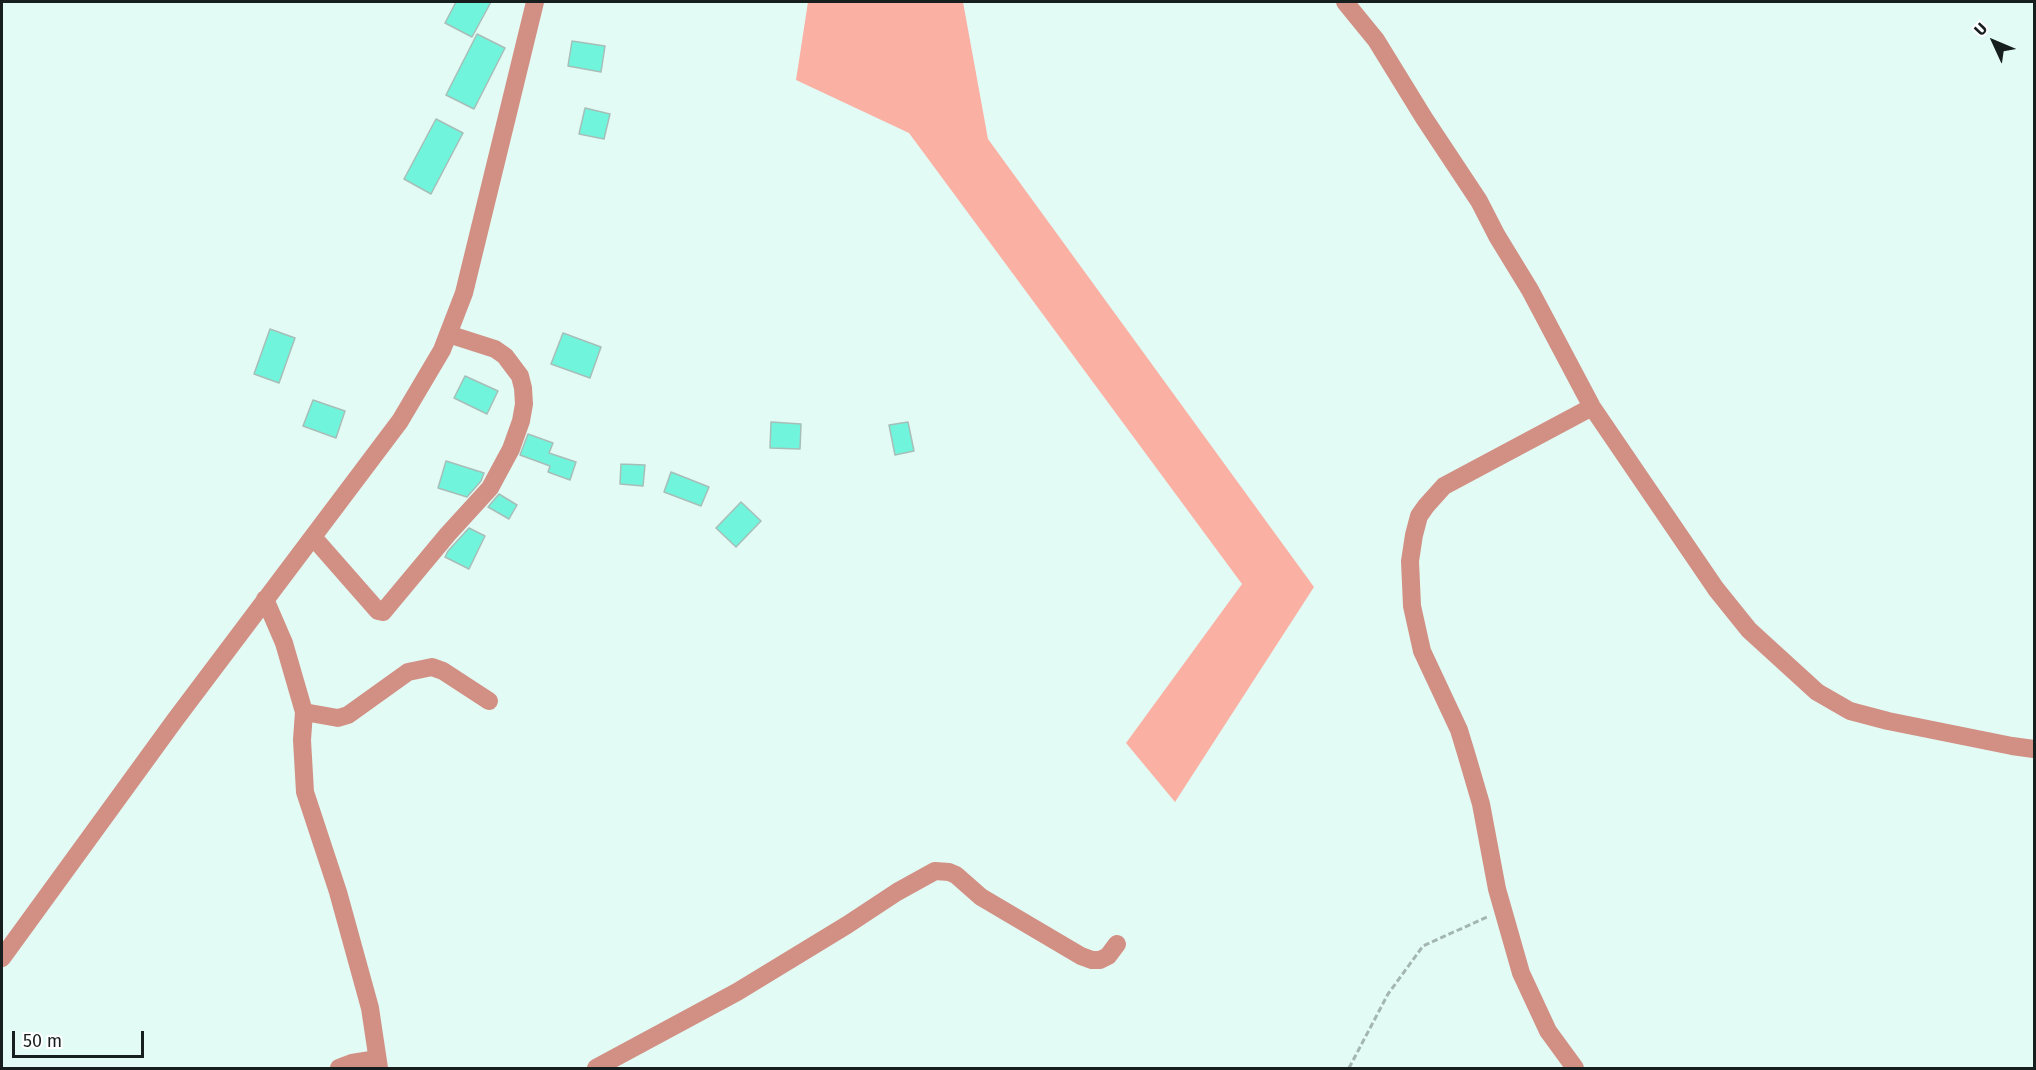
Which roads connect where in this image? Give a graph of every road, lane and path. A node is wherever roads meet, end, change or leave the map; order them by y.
1 (535, 2) edge
2 (1345, 2) edge
3 (448, 334) junction
4 (1592, 407) junction
5 (313, 537) junction
6 (265, 599) junction
7 (489, 701) dead end
8 (304, 712) junction
9 (2034, 749) edge
10 (1503, 909) junction
11 (1117, 944) dead end
12 (2, 958) edge
13 (378, 1064) edge
14 (339, 1068) edge
15 (596, 1068) edge
16 (1349, 1068) edge
17 (1575, 1068) edge

1 - 3 street
2 - 4 street
3 - 5 street
3 - 5 street
4 - 9 street
4 - 10 street
5 - 6 street
6 - 8 street
6 - 12 street
7 - 8 street
8 - 13 street
10 - 16 path
10 - 17 street
11 - 15 street
13 - 14 street

